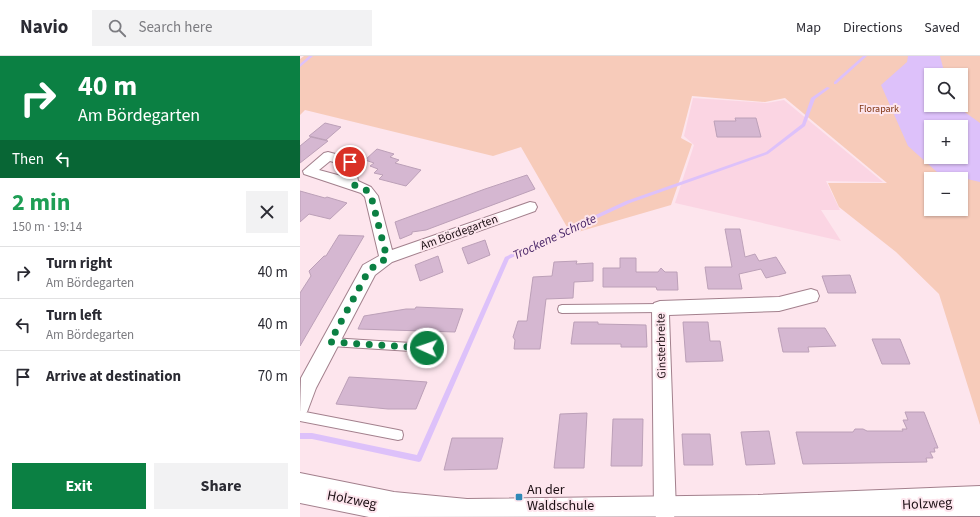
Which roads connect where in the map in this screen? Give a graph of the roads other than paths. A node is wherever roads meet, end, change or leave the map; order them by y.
1 (352, 184) dead end
2 (530, 207) dead end
3 (387, 258) junction
4 (811, 296) dead end
5 (660, 308) junction
6 (562, 309) dead end
7 (330, 342) junction
8 (427, 348) dead end
9 (304, 384) edge
10 (300, 405) edge
11 (300, 416) edge
12 (398, 434) dead end
13 (300, 488) edge
14 (980, 501) edge
15 (665, 512) junction

1 - 3 street
2 - 3 street, Am Bördegarten
3 - 7 street, Am Bördegarten
4 - 5 street, Ginsterbreite
5 - 6 lane
5 - 15 street, Ginsterbreite
7 - 8 lane
7 - 9 street, Am Bördegarten
9 - 10 street, Am Bördegarten
11 - 12 lane
13 - 15 street, Holzweg
14 - 15 street, Holzweg

